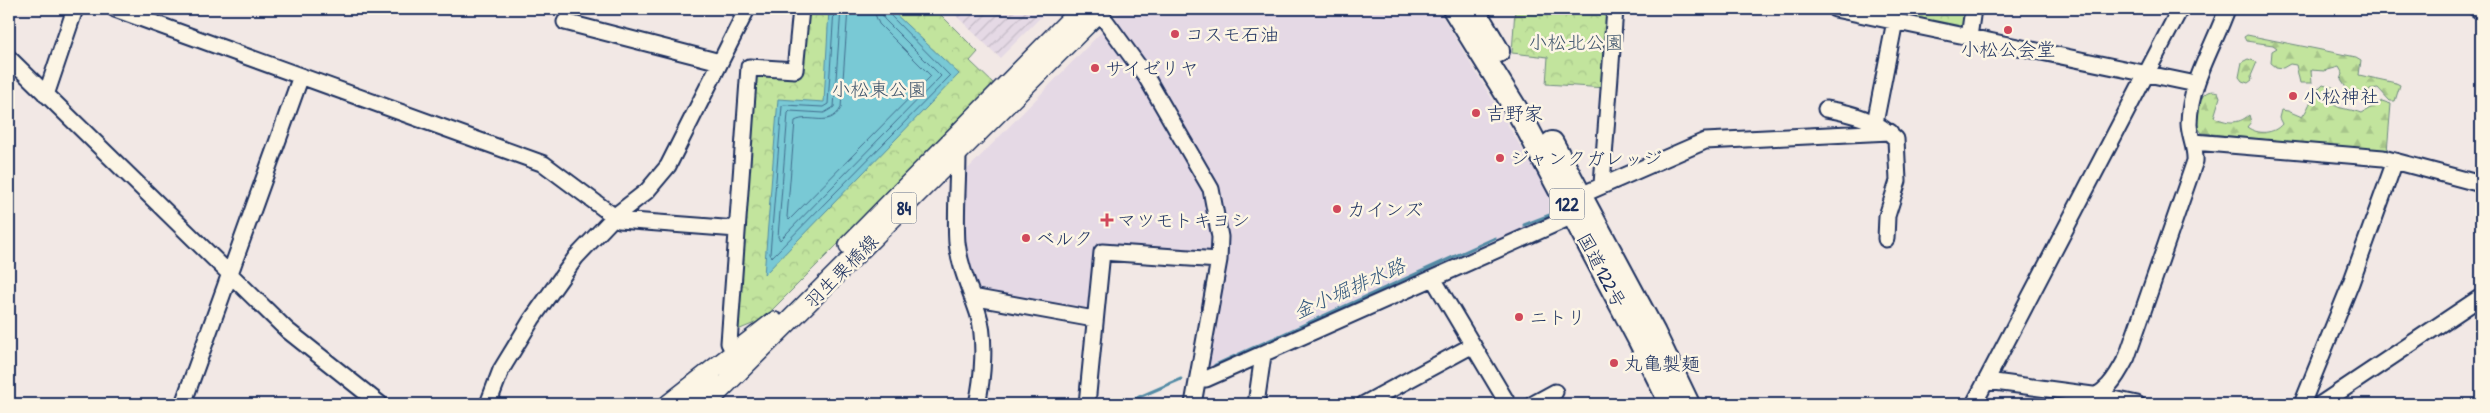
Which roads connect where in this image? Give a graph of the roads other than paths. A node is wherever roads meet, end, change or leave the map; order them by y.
1 (75, 9) edge
2 (115, 9) edge
3 (747, 9) edge
4 (801, 9) edge
5 (1081, 9) edge
6 (1100, 9) edge
7 (1454, 9) edge
8 (1473, 9) edge
9 (1615, 9) edge
10 (1835, 9) edge
11 (1973, 9) edge
12 (2180, 9) edge
13 (2227, 9) edge
14 (2476, 9) edge
15 (2481, 11) edge
16 (1895, 21) junction
17 (565, 22) dead end
18 (1970, 37) junction
19 (9, 58) edge
20 (720, 62) junction
21 (2147, 75) junction
22 (301, 76) junction
23 (2196, 84) junction
24 (46, 95) junction
25 (1826, 109) dead end
26 (1875, 123) junction
27 (1890, 132) junction
28 (2194, 142) junction
29 (958, 154) junction
30 (2395, 162) junction
31 (1602, 184) junction
32 (2481, 184) edge
33 (1581, 195) junction
34 (615, 216) junction
35 (1573, 216) junction
36 (737, 229) junction
37 (1886, 239) dead end
38 (1219, 260) junction
39 (230, 275) junction
40 (1434, 280) junction
41 (972, 297) junction
42 (2481, 297) edge
43 (1094, 318) junction
44 (779, 324) junction
45 (1473, 345) junction
46 (734, 353) junction
47 (1263, 355) junction
48 (1198, 379) junction
49 (1987, 381) junction
50 (1555, 392) dead end
51 (2100, 396) junction
52 (183, 404) edge
53 (380, 404) edge
54 (488, 404) edge
55 (670, 404) edge
56 (688, 404) edge
57 (706, 404) edge
58 (718, 404) edge
59 (977, 404) edge
60 (1087, 404) edge
61 (1193, 404) edge
62 (1256, 404) edge
63 (1364, 404) edge
64 (1508, 404) edge
65 (1533, 404) edge
66 (1671, 404) edge
67 (1688, 404) edge
68 (1974, 404) edge
69 (2081, 404) edge
70 (2137, 404) edge
71 (2302, 404) edge
72 (2321, 404) edge

1 - 24 street
2 - 22 street
3 - 20 street
4 - 36 street
5 - 44 main road, 羽生栗橋線 / 84
6 - 29 main road, 羽生栗橋線 / 84
6 - 38 street
7 - 35 highway, 国道122号 / 122
8 - 33 highway, 国道122号 / 122
9 - 31 street
10 - 16 street
11 - 18 street
12 - 21 street
13 - 23 street
14 - 15 street
16 - 18 street
16 - 26 street
17 - 20 street
18 - 21 street
19 - 24 street
20 - 34 street
21 - 23 street
21 - 49 street
22 - 34 street
22 - 39 street
23 - 28 street
24 - 39 street
25 - 26 street
26 - 27 street
27 - 31 street
27 - 37 street
28 - 30 street
28 - 51 street
29 - 41 street
29 - 44 main road, 羽生栗橋線 / 84
30 - 32 street
30 - 71 street
31 - 33 street
33 - 67 highway, 国道122号 / 122
34 - 36 street
34 - 54 street
35 - 40 street
35 - 66 highway, 国道122号 / 122
36 - 46 street
38 - 43 street
38 - 48 street
39 - 52 street
39 - 53 street
40 - 45 street
40 - 47 street
41 - 43 street
41 - 59 street
42 - 72 street
43 - 60 street
44 - 46 main road
44 - 56 main road, 羽生栗橋線 / 84
44 - 57 main road, 羽生栗橋線 / 84
44 - 58 main road
45 - 63 street
45 - 64 street
46 - 55 main road
47 - 48 street
47 - 62 street
48 - 61 street
49 - 51 street
49 - 68 street
50 - 65 street
51 - 69 street
51 - 70 street

